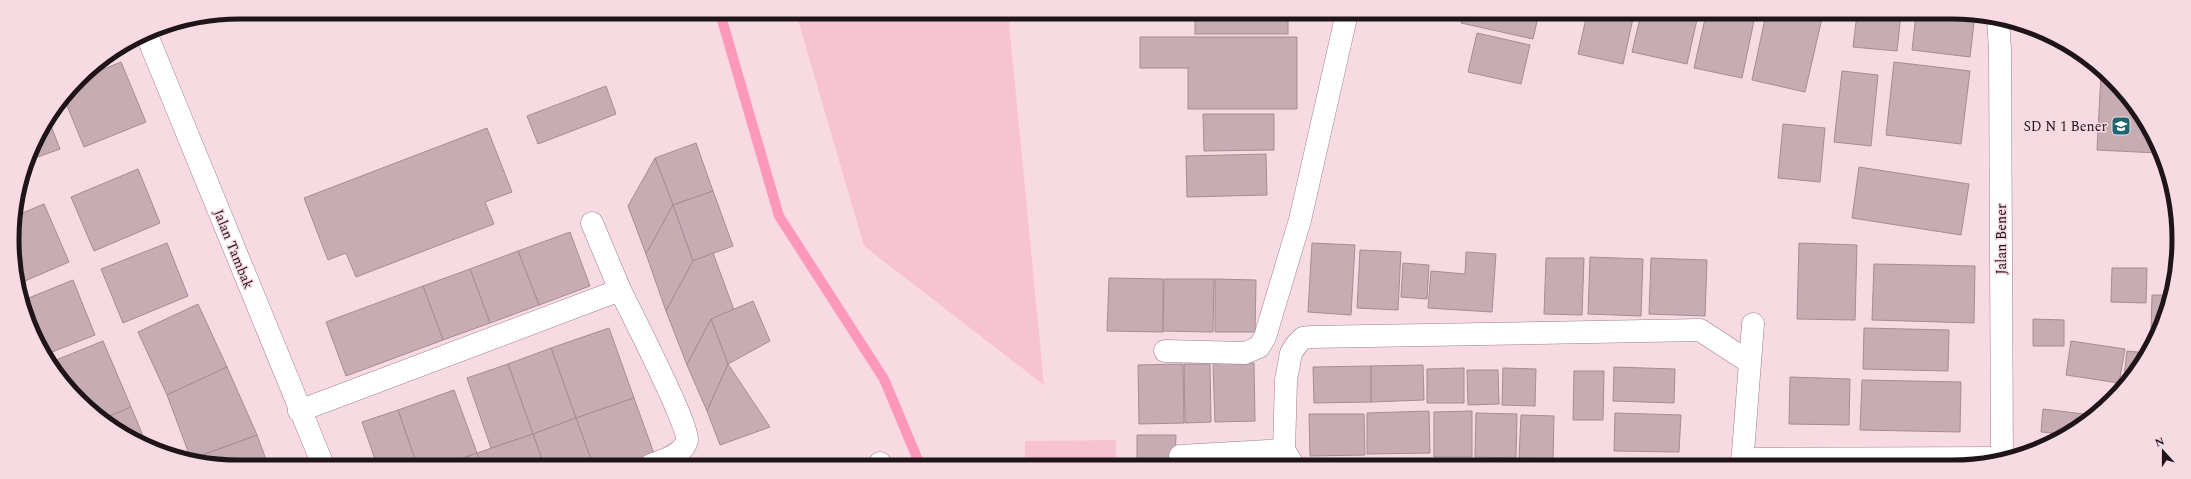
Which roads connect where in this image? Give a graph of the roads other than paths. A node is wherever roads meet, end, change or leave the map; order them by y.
1 (1346, 19) edge
2 (1998, 24) edge
3 (148, 39) edge
4 (592, 224) dead end
5 (620, 290) junction
6 (1753, 324) dead end
7 (1165, 351) dead end
8 (1749, 362) junction
9 (299, 411) junction
10 (2002, 454) edge
11 (1180, 456) dead end
12 (1289, 457) edge
13 (1970, 459) edge
14 (321, 460) edge
15 (661, 460) edge
16 (1742, 460) edge
17 (1915, 460) edge

1 - 7 street
2 - 10 street, Jalan Bener
3 - 9 street, Jalan Tambak
4 - 5 street
5 - 9 street
5 - 15 street
6 - 8 street
8 - 12 street
8 - 16 street
9 - 14 street, Jalan Tambak
11 - 12 street
13 - 17 street

